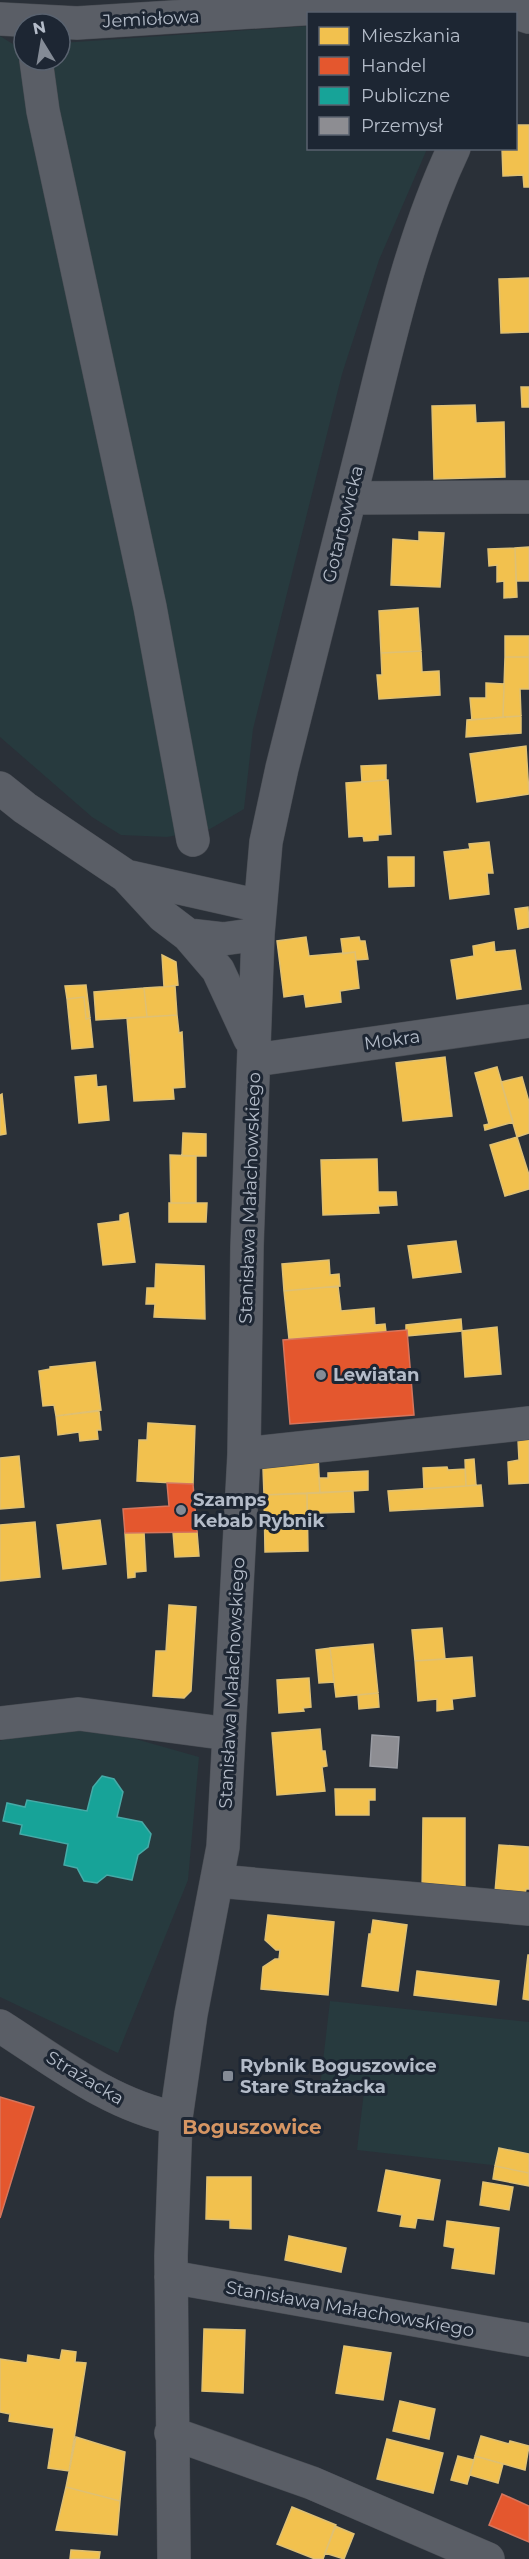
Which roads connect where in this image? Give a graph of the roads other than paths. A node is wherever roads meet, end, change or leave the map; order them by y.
1 (445, 0) edge
2 (449, 0) edge
3 (267, 6) edge
4 (79, 11) edge
5 (516, 12) edge
6 (529, 16) edge
7 (517, 35) edge
8 (38, 72) edge
9 (453, 150) edge
10 (529, 497) edge
11 (350, 498) junction
12 (0, 788) edge
13 (193, 840) dead end
14 (126, 876) junction
15 (259, 920) junction
16 (188, 935) junction
17 (529, 1021) edge
18 (255, 1054) junction
19 (529, 1423) edge
20 (244, 1454) junction
21 (0, 1723) edge
22 (229, 1734) junction
23 (218, 1881) junction
24 (529, 1909) edge
25 (0, 2026) edge
26 (176, 2118) junction
27 (171, 2277) junction
28 (529, 2340) edge
29 (171, 2433) junction
30 (174, 2559) edge
31 (488, 2559) edge

1 - 3 street, Jemiołowa
2 - 5 street
3 - 4 street, Jemiołowa
6 - 7 street
8 - 13 street
9 - 11 street, Gotartowicka
10 - 11 street
11 - 15 street, Gotartowicka
12 - 14 street
14 - 15 street
14 - 16 street
15 - 16 street
15 - 18 street, Stanisława Małachowskiego
16 - 18 street
17 - 18 street, Mokra
18 - 20 street, Stanisława Małachowskiego
19 - 20 street
20 - 22 street, Stanisława Małachowskiego
21 - 22 street
22 - 23 street, Stanisława Małachowskiego
23 - 24 street
23 - 26 street, Stanisława Małachowskiego
25 - 26 street, Strażacka
26 - 27 street, Stanisława Małachowskiego
27 - 28 street, Stanisława Małachowskiego
27 - 29 street, Stanisława Małachowskiego
29 - 30 street, Stanisława Małachowskiego
29 - 31 street

